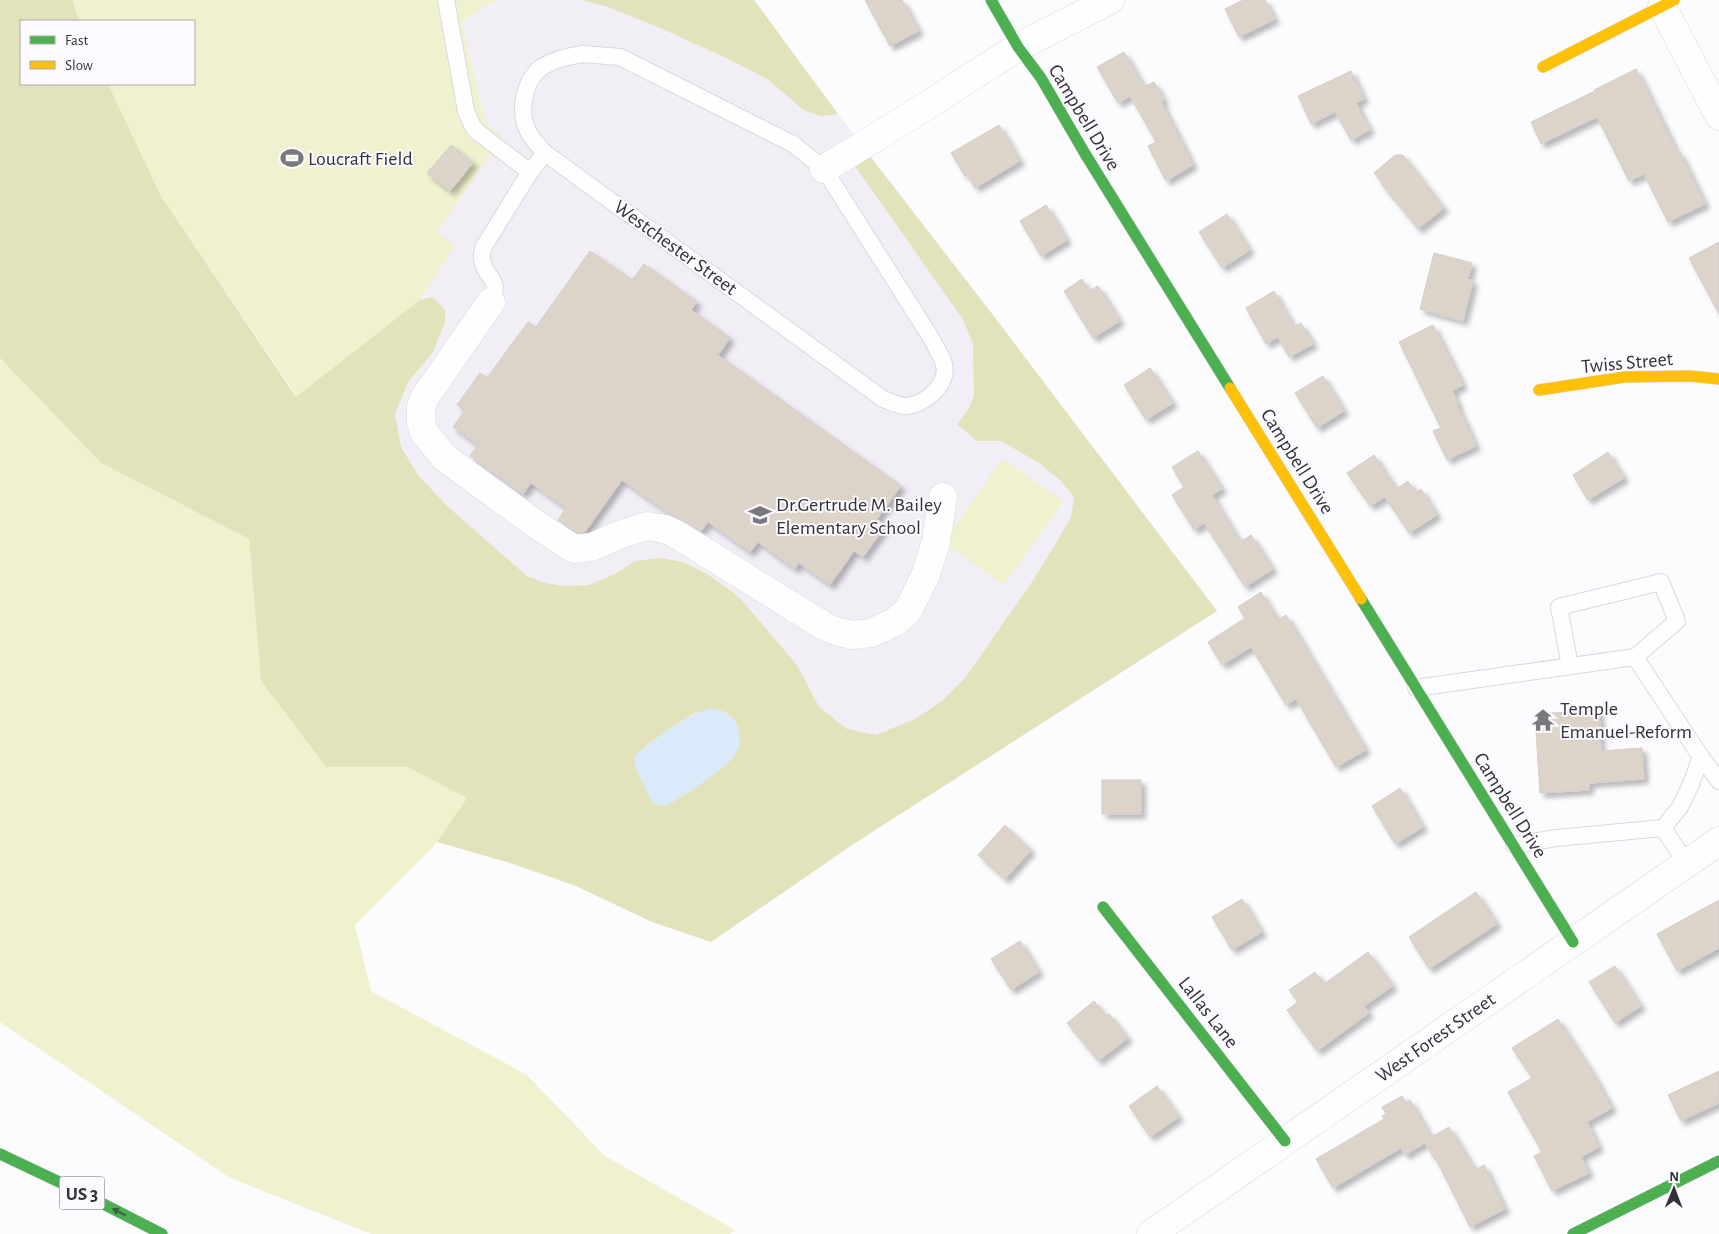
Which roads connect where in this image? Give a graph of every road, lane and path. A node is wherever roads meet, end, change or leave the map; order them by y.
1 (446, 0) edge
2 (991, 0) edge
3 (1110, 0) edge
4 (1668, 3) edge
5 (1018, 47) junction
6 (1543, 67) dead end
7 (1719, 116) edge
8 (545, 153) junction
9 (824, 169) junction
10 (530, 172) junction
11 (491, 302) joint
12 (1719, 379) edge
13 (1539, 390) dead end
14 (943, 497) dead end
15 (1635, 656) junction
16 (1570, 666) junction
17 (1416, 688) junction
18 (1701, 757) junction
19 (1719, 781) edge
20 (1663, 828) junction
21 (1719, 841) edge
22 (1514, 845) junction
23 (1686, 863) junction
24 (1103, 907) dead end
25 (1573, 942) junction
26 (1285, 1141) junction
27 (0, 1154) edge
28 (1719, 1161) edge
29 (162, 1234) edge
30 (1151, 1234) edge
31 (1573, 1234) edge

1 - 10 lane
2 - 5 main road, Campbell Drive
3 - 5 street
4 - 6 main road
4 - 7 street
5 - 9 street
5 - 17 main road, Campbell Drive
8 - 9 lane, Westchester Street
8 - 9 lane, Westchester Street
8 - 10 lane
10 - 11 lane
11 - 14 street
12 - 13 main road, Twiss Street
15 - 16 lane
15 - 16 lane
15 - 18 lane
16 - 17 lane
17 - 22 main road, Campbell Drive
18 - 19 lane
18 - 20 lane
20 - 22 lane
20 - 23 lane
21 - 23 street, West Forest Street
22 - 25 main road, Campbell Drive
23 - 25 street, West Forest Street
24 - 26 main road, Lallas Lane
25 - 26 street, West Forest Street
26 - 30 street, West Forest Street
29 -> 27 main road, US 3
28 - 31 main road

